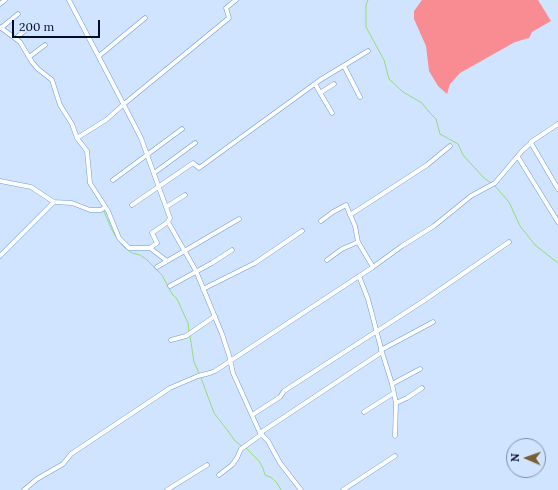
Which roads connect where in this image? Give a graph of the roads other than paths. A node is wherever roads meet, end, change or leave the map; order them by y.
1 (5, 0) edge
2 (69, 0) edge
3 (236, 0) edge
4 (0, 4) edge
5 (18, 14) dead end
6 (145, 18) dead end
7 (1, 27) edge
8 (28, 28) dead end
9 (16, 38) junction
10 (45, 44) dead end
11 (368, 51) dead end
12 (99, 56) junction
13 (28, 57) junction
14 (344, 66) junction
15 (315, 84) junction
16 (334, 84) dead end
17 (320, 93) junction
18 (360, 97) dead end
19 (124, 104) junction
20 (332, 113) dead end
21 (557, 125) edge
22 (182, 129) dead end
23 (558, 131) edge
24 (77, 138) junction
25 (195, 143) dead end
26 (531, 143) junction
27 (450, 146) dead end
28 (147, 156) junction
29 (518, 157) junction
30 (154, 173) junction
31 (113, 180) dead end
32 (0, 181) edge
33 (159, 187) junction
34 (558, 189) edge
35 (185, 195) dead end
36 (54, 202) junction
37 (132, 206) dead end
38 (166, 206) junction
39 (105, 207) junction
40 (350, 215) junction
41 (239, 219) dead end
42 (321, 221) dead end
43 (168, 222) junction
44 (558, 222) edge
45 (302, 231) dead end
46 (358, 242) junction
47 (509, 242) dead end
48 (150, 248) junction
49 (232, 250) dead end
50 (184, 251) junction
51 (0, 256) edge
52 (167, 260) junction
53 (327, 260) dead end
54 (157, 267) dead end
55 (373, 267) junction
56 (196, 271) junction
57 (359, 276) junction
58 (170, 286) dead end
59 (203, 289) junction
60 (215, 316) junction
61 (433, 322) dead end
62 (377, 332) junction
63 (171, 340) dead end
64 (381, 351) junction
65 (230, 361) junction
66 (420, 368) dead end
67 (392, 384) junction
68 (422, 388) dead end
69 (394, 393) junction
70 (396, 403) junction
71 (364, 412) dead end
72 (252, 415) junction
73 (261, 434) junction
74 (395, 436) dead end
75 (395, 456) dead end
76 (206, 465) dead end
77 (219, 475) dead end
78 (24, 490) edge
79 (167, 490) edge
80 (301, 490) edge
81 (343, 490) edge

1 - 4 street
2 - 12 street
3 - 19 street
5 - 7 street
6 - 12 street
7 - 9 street
8 - 9 street
9 - 13 street
10 - 13 street
11 - 14 street
12 - 19 street
13 - 24 street
14 - 15 street
14 - 18 street
15 - 17 street
15 - 33 street
16 - 17 street
17 - 20 street
19 - 24 street
19 - 28 street
21 - 23 street
21 - 26 street
22 - 28 street
24 - 39 street
25 - 30 street
26 - 29 street
26 - 34 street
27 - 40 street
28 - 30 street
28 - 31 street
29 - 44 street
29 - 55 street
30 - 33 street
32 - 36 street
33 - 37 street
33 - 38 street
35 - 38 street
36 - 39 street
36 - 51 street
38 - 43 street
39 - 48 street
40 - 42 street
40 - 46 street
41 - 50 street
43 - 48 street
43 - 50 street
45 - 59 street
46 - 53 street
46 - 55 street
47 - 62 street
48 - 52 street
49 - 56 street
50 - 52 street
50 - 56 street
52 - 54 street
55 - 57 street
56 - 58 street
56 - 59 street
57 - 62 street
57 - 65 street
59 - 60 street
60 - 63 street
60 - 65 street
61 - 64 street
62 - 64 street
62 - 72 street
64 - 67 street
64 - 73 street
65 - 72 street
65 - 78 street
66 - 67 street
67 - 69 street
68 - 70 street
69 - 70 street
69 - 71 street
70 - 74 street
72 - 73 street
73 - 77 street
73 - 80 street
75 - 81 street
76 - 79 street

